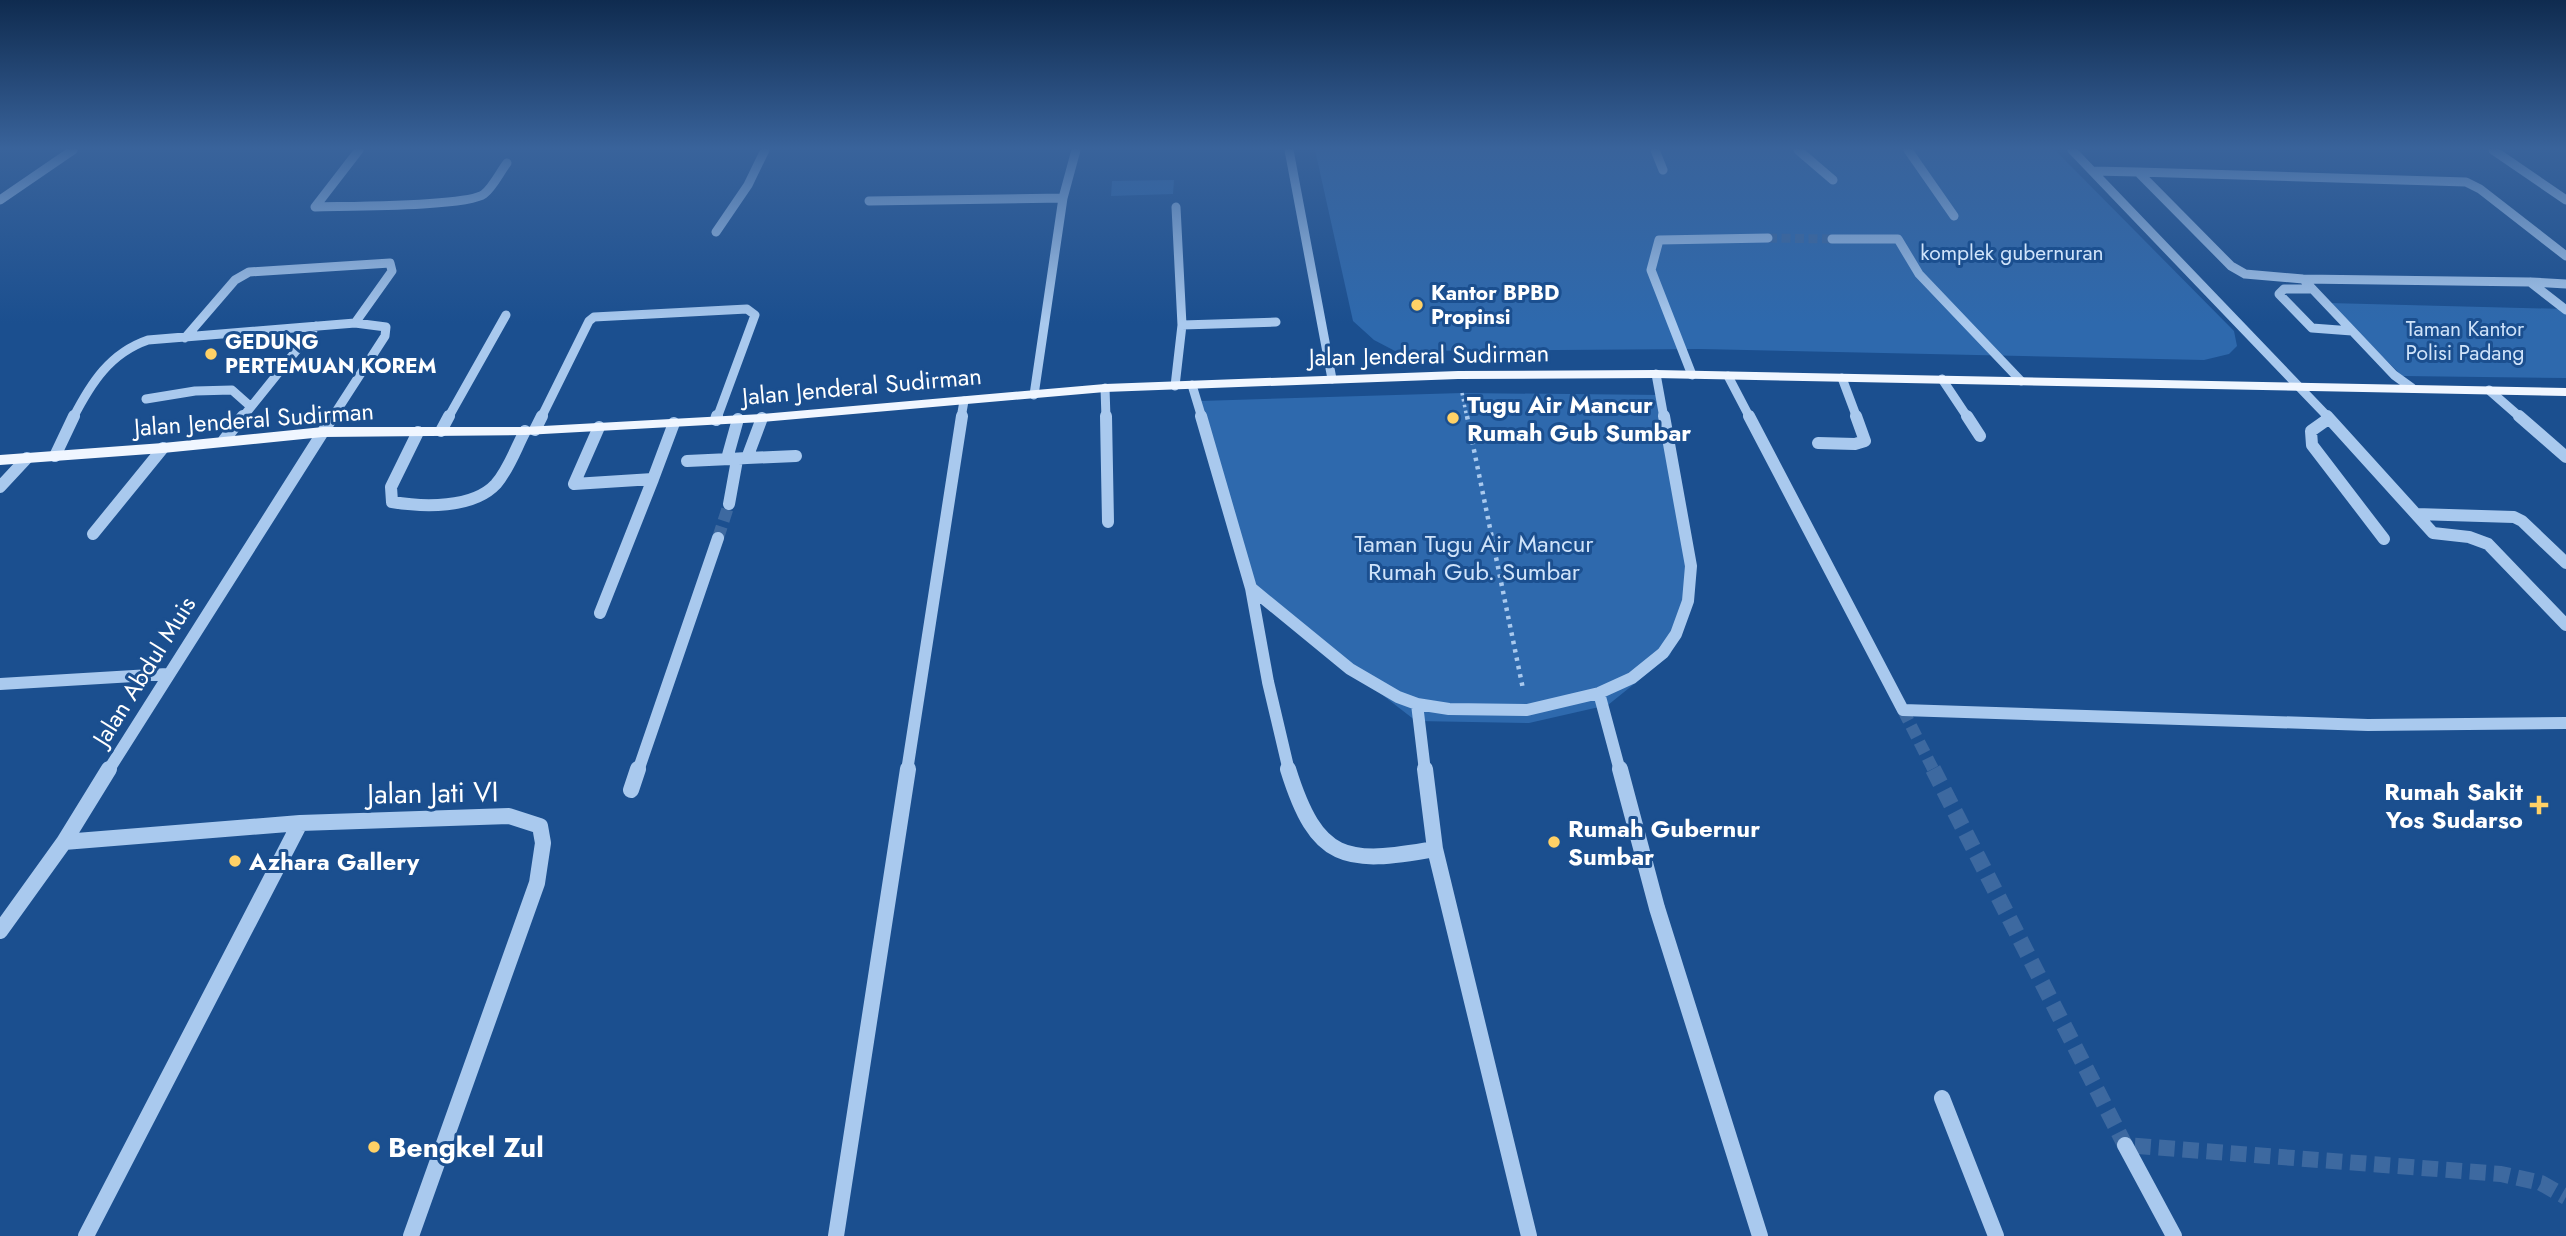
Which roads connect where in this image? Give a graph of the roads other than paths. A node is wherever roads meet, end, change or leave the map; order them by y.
1 (1176, 207) dead end
2 (733, 208) edge
3 (1062, 208) edge
4 (1300, 208) edge
5 (1948, 208) edge
6 (2128, 208) edge
7 (2173, 208) edge
8 (2504, 208) edge
9 (1954, 216) dead end
10 (716, 232) dead end
11 (1768, 238) tunnel mouth
12 (1832, 239) tunnel mouth
13 (2566, 256) edge
14 (2303, 279) junction
15 (2530, 282) junction
16 (2566, 284) edge
17 (2312, 289) junction
18 (2549, 296) junction
19 (2566, 296) edge
20 (2566, 310) edge
21 (506, 315) dead end
22 (1276, 322) dead end
23 (355, 323) junction
24 (1182, 325) junction
25 (316, 326) junction
26 (2352, 331) junction
27 (185, 338) junction
28 (1656, 374) junction
29 (1692, 375) junction
30 (1728, 376) junction
31 (1842, 378) junction
32 (1332, 379) junction
33 (1942, 379) junction
34 (2021, 381) junction
35 (1192, 385) junction
36 (1175, 386) junction
37 (2302, 387) junction
38 (1105, 388) junction
39 (2412, 388) junction
40 (2488, 390) junction
41 (2566, 391) edge
42 (1034, 395) junction
43 (146, 399) dead end
44 (964, 401) junction
45 (250, 407) junction
46 (762, 418) junction
47 (738, 419) junction
48 (2328, 419) junction
49 (716, 421) junction
50 (674, 423) junction
51 (599, 427) junction
52 (530, 430) junction
53 (441, 431) junction
54 (323, 432) junction
55 (418, 432) junction
56 (1980, 436) dead end
57 (224, 440) junction
58 (1818, 443) dead end
59 (163, 449) junction
60 (55, 456) junction
61 (796, 456) dead end
62 (2566, 457) edge
63 (27, 458) junction
64 (738, 459) junction
65 (0, 460) edge
66 (687, 461) dead end
67 (653, 479) junction
68 (0, 487) edge
69 (729, 504) tunnel mouth
70 (2416, 514) junction
71 (1108, 522) dead end
72 (93, 534) dead end
73 (718, 538) tunnel mouth
74 (2384, 539) dead end
75 (2566, 563) edge
76 (1251, 588) junction
77 (600, 613) dead end
78 (2566, 625) edge
79 (167, 674) junction
80 (0, 684) edge
81 (1599, 693) junction
82 (1418, 704) junction
83 (2566, 723) edge
84 (631, 790) dead end
85 (300, 824) junction
86 (64, 842) junction
87 (1435, 849) junction
88 (0, 931) edge
89 (1942, 1098) dead end
90 (2124, 1145) dead end
91 (86, 1236) edge
92 (411, 1236) edge
93 (836, 1236) edge
94 (1529, 1236) edge
95 (1760, 1236) edge
96 (1996, 1236) edge
97 (2174, 1236) edge

1 - 24 street
2 - 10 street
3 - 42 street
4 - 32 street
5 - 9 street
6 - 37 street
7 - 14 street
8 - 13 street
11 - 29 street
12 - 34 street
14 - 15 street
14 - 17 street
15 - 16 street
15 - 18 street
17 - 26 street
17 - 26 street
18 - 19 street
18 - 20 street
21 - 53 street
22 - 24 street
23 - 25 street
23 - 27 street
23 - 54 street, Jalan Abdul Muis
24 - 36 street
25 - 27 street
25 - 45 street
26 - 39 street
27 - 60 street
28 - 29 main road, Jalan Jenderal Sudirman
28 - 32 main road, Jalan Jenderal Sudirman
28 - 81 street
29 - 30 main road, Jalan Jenderal Sudirman
30 - 31 main road, Jalan Jenderal Sudirman
30 - 83 street
31 - 33 main road, Jalan Jenderal Sudirman
31 - 58 street
32 - 35 main road, Jalan Jenderal Sudirman
33 - 34 main road, Jalan Jenderal Sudirman
33 - 56 street
34 - 37 main road, Jalan Jenderal Sudirman
35 - 36 main road, Jalan Jenderal Sudirman
35 - 76 street
36 - 38 main road, Jalan Jenderal Sudirman
37 - 39 main road, Jalan Jenderal Sudirman
37 - 48 street
38 - 42 main road, Jalan Jenderal Sudirman
38 - 71 street
39 - 40 main road, Jalan Jenderal Sudirman
40 - 41 main road, Jalan Jenderal Sudirman
40 - 62 street
42 - 44 main road, Jalan Jenderal Sudirman
43 - 45 street
44 - 46 main road, Jalan Jenderal Sudirman
44 - 93 street
45 - 57 street
46 - 47 main road, Jalan Jenderal Sudirman
46 - 64 street
47 - 49 main road, Jalan Jenderal Sudirman
47 - 64 street
48 - 70 street
48 - 74 street
49 - 50 main road, Jalan Jenderal Sudirman
49 - 52 street
50 - 51 main road, Jalan Jenderal Sudirman
50 - 67 street
51 - 52 main road, Jalan Jenderal Sudirman
51 - 67 street
52 - 53 main road, Jalan Jenderal Sudirman
52 - 55 street
53 - 55 main road, Jalan Jenderal Sudirman
54 - 55 main road, Jalan Jenderal Sudirman
54 - 57 main road, Jalan Jenderal Sudirman
54 - 79 street, Jalan Abdul Muis
57 - 59 main road, Jalan Jenderal Sudirman
59 - 60 main road, Jalan Jenderal Sudirman
59 - 72 street
60 - 63 main road, Jalan Jenderal Sudirman
61 - 64 street
63 - 65 main road, Jalan Jenderal Sudirman
63 - 68 street
64 - 66 street
64 - 69 street
67 - 77 street
70 - 75 street
70 - 78 street
73 - 84 street
76 - 82 street
76 - 87 street
79 - 80 street
79 - 86 street, Jalan Abdul Muis
81 - 82 street
81 - 95 street
82 - 87 street
85 - 86 street, Jalan Jati VI
85 - 91 street
85 - 92 street, Jalan Jati VI
86 - 88 street, Jalan Abdul Muis
87 - 94 street
89 - 96 street
90 - 97 street

